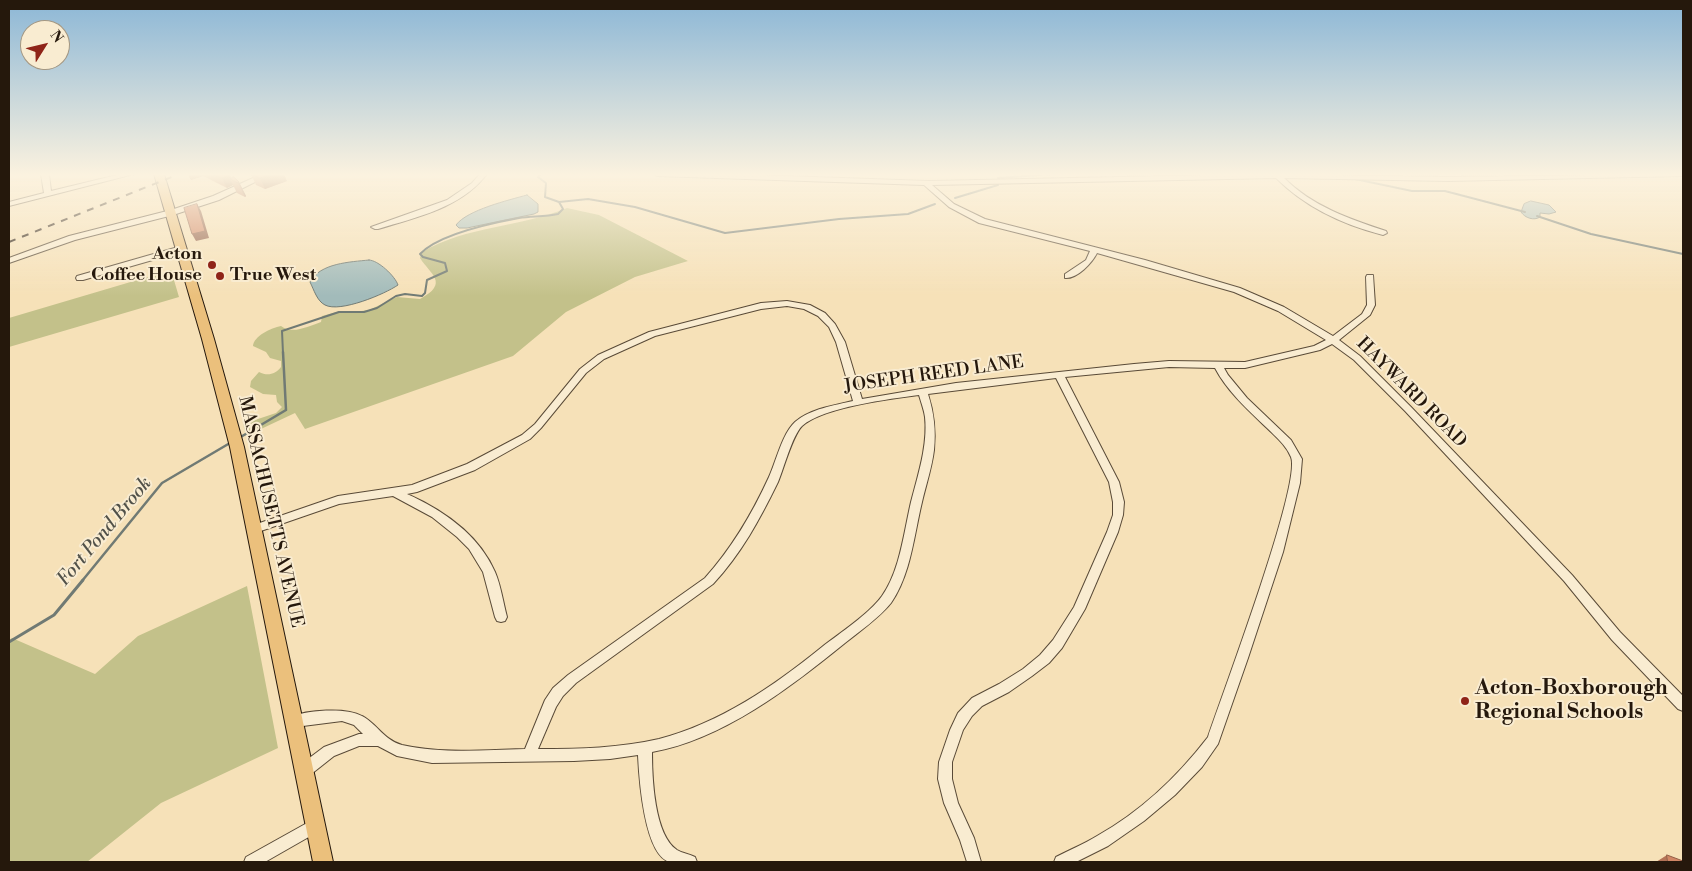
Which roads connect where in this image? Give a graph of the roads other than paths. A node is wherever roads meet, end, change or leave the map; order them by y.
1 (164, 215) edge
2 (170, 215) edge
3 (410, 215) edge
4 (967, 215) edge
5 (1339, 215) edge
6 (375, 227) dead end
7 (1383, 233) dead end
8 (181, 250) junction
9 (1094, 250) junction
10 (9, 260) edge
11 (1068, 276) dead end
12 (1370, 277) dead end
13 (80, 278) dead end
14 (1333, 340) junction
15 (1219, 366) junction
16 (1060, 376) junction
17 (923, 392) junction
18 (858, 402) junction
19 (393, 492) junction
20 (255, 529) junction
21 (501, 617) dead end
22 (1683, 706) edge
23 (295, 722) junction
24 (379, 740) junction
25 (645, 747) junction
26 (529, 755) junction
27 (305, 770) junction
28 (316, 826) junction
29 (251, 862) edge
30 (324, 862) edge
31 (690, 862) edge
32 (974, 862) edge
33 (1061, 862) edge

1 - 10 street
2 - 8 main road, MASSACHUSETTS AVENUE
3 - 6 street
4 - 9 street, HAYWARD ROAD
5 - 7 street
8 - 13 street
8 - 20 main road, MASSACHUSETTS AVENUE
9 - 11 street
9 - 14 street, HAYWARD ROAD
12 - 14 street, JOSEPH REED LANE
14 - 15 street, JOSEPH REED LANE
14 - 22 street, HAYWARD ROAD
15 - 16 street, JOSEPH REED LANE
15 - 33 street
16 - 17 street, JOSEPH REED LANE
16 - 32 street
17 - 18 street, JOSEPH REED LANE
17 - 25 street
18 - 19 street
18 - 26 street, JOSEPH REED LANE
19 - 20 street
19 - 21 street
20 - 23 main road, MASSACHUSETTS AVENUE
23 - 24 street
23 - 27 main road, MASSACHUSETTS AVENUE
24 - 26 street
24 - 27 street
25 - 26 street
25 - 31 street
27 - 28 main road, MASSACHUSETTS AVENUE
28 - 29 street
28 - 30 main road, MASSACHUSETTS AVENUE

